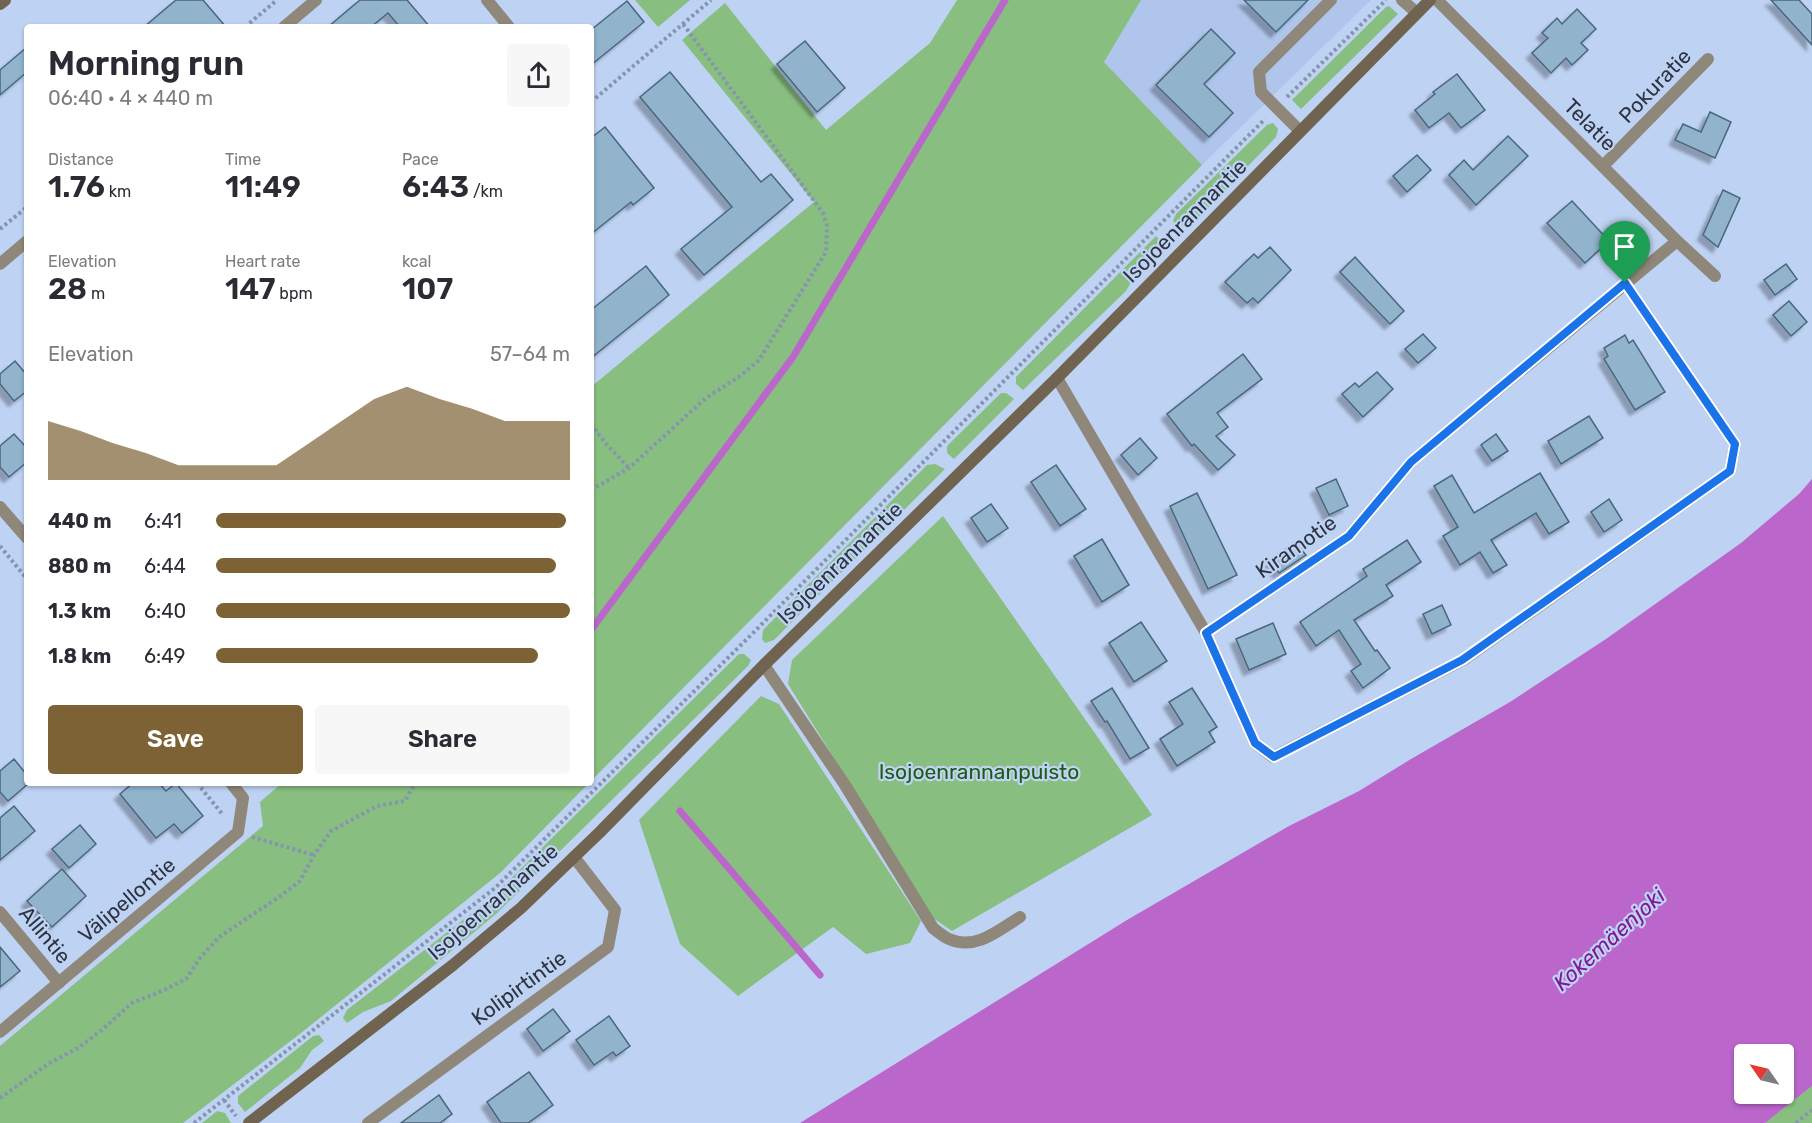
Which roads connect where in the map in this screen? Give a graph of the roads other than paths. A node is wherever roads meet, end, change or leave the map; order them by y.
1 (5, 0) edge
2 (316, 0) edge
3 (487, 0) edge
4 (1331, 0) edge
5 (1402, 0) edge
6 (1430, 0) edge
7 (1437, 0) edge
8 (0, 4) edge
9 (1417, 13) junction
10 (288, 24) edge
11 (507, 24) edge
12 (1708, 58) dead end
13 (1300, 132) junction
14 (1603, 166) junction
15 (1677, 241) junction
16 (24, 244) edge
17 (0, 264) edge
18 (1715, 276) dead end
19 (1625, 283) junction
20 (1057, 378) junction
21 (0, 507) edge
22 (24, 535) edge
23 (1206, 633) junction
24 (764, 665) junction
25 (233, 786) edge
26 (574, 857) junction
27 (0, 912) edge
28 (1020, 917) dead end
29 (59, 983) junction
30 (0, 1032) edge
31 (249, 1123) edge
32 (368, 1123) edge

1 - 8 street
2 - 10 street
3 - 11 street
4 - 13 street
5 - 9 street
6 - 9 street, Isojoenrannantie
7 - 14 street, Telatie
9 - 13 street, Isojoenrannantie
12 - 14 street, Pokuratie
13 - 20 street, Isojoenrannantie
14 - 15 street, Telatie
15 - 18 street, Telatie
15 - 19 street, Kiramotie
16 - 17 street
19 - 23 street, Kiramotie
19 - 23 street
20 - 23 street
20 - 24 street, Isojoenrannantie
21 - 22 street
24 - 26 street, Isojoenrannantie
24 - 28 street
25 - 29 street, Välipellontie
26 - 31 street, Isojoenrannantie
26 - 32 street, Kolipirtintie
27 - 29 street, Allintie
29 - 30 street, Välipellontie

